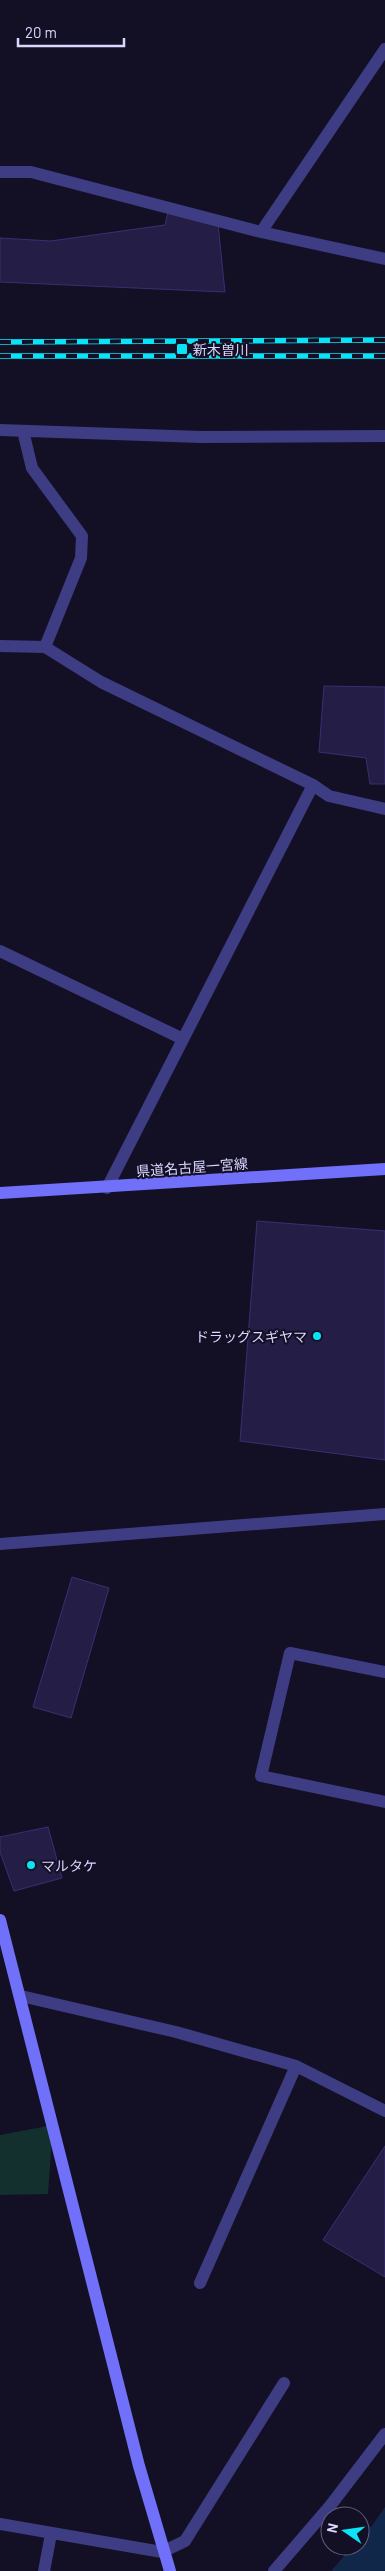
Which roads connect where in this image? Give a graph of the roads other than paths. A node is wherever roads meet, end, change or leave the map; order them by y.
1 (385, 49) edge
2 (0, 172) edge
3 (261, 232) junction
4 (385, 259) edge
5 (0, 430) edge
6 (23, 431) junction
7 (385, 436) edge
8 (0, 646) edge
9 (45, 647) junction
10 (312, 785) junction
11 (385, 810) edge
12 (0, 951) edge
13 (183, 1039) junction
14 (385, 1169) edge
15 (107, 1188) junction
16 (0, 1193) edge
17 (385, 1514) edge
18 (0, 1544) edge
19 (385, 1672) edge
20 (385, 1802) edge
21 (0, 1920) edge
22 (6, 1960) edge
23 (21, 1996) junction
24 (296, 2066) junction
25 (385, 2111) edge
26 (200, 2283) dead end
27 (284, 2383) dead end
28 (385, 2434) edge
29 (0, 2524) edge
30 (51, 2534) junction
31 (162, 2552) junction
32 (44, 2571) edge
33 (170, 2571) edge
34 (274, 2571) edge

1 - 3 street
2 - 3 street
3 - 4 street
5 - 6 street
6 - 7 street
6 - 9 street
8 - 9 street
9 - 10 street
10 - 11 street
10 - 13 street
12 - 13 street
13 - 15 street
14 - 15 street, 県道名古屋一宮線
15 - 16 street, 県道名古屋一宮線
17 - 18 street
19 - 20 street
21 - 22 street
22 - 23 street
23 - 24 street
23 - 31 street
24 - 25 street
24 - 26 street
27 - 31 street
28 - 34 street
29 - 30 street
30 - 31 street
30 - 32 street
31 - 33 street

